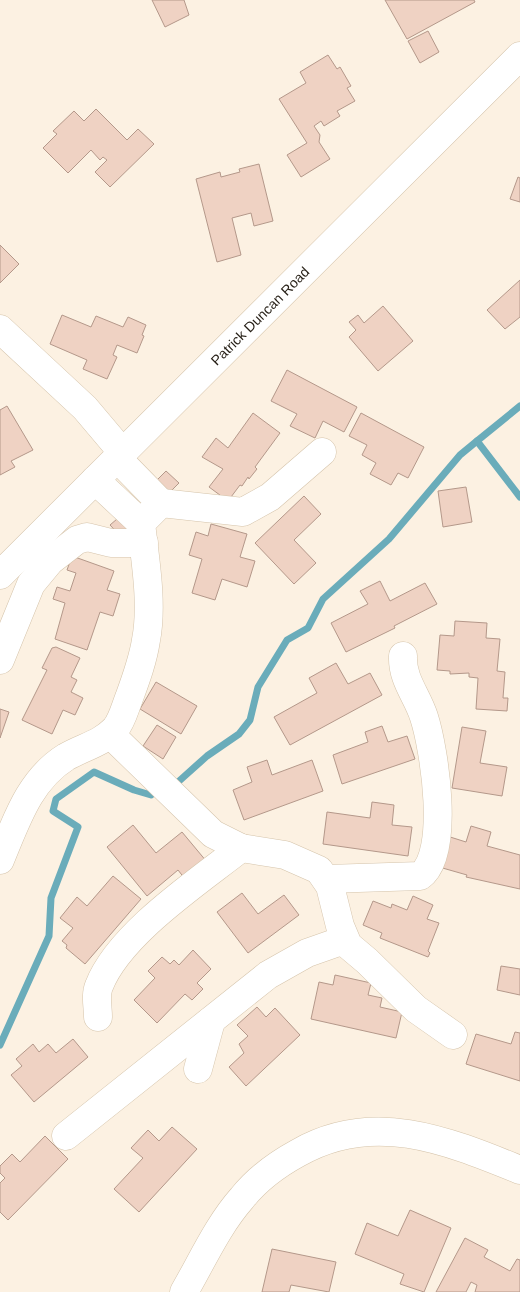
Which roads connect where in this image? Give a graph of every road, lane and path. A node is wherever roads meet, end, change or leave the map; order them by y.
1 (520, 56) edge
2 (0, 329) edge
3 (322, 452) dead end
4 (120, 456) junction
5 (96, 480) junction
6 (161, 503) junction
7 (142, 533) junction
8 (0, 575) edge
9 (403, 656) dead end
10 (0, 660) edge
11 (110, 734) junction
12 (241, 848) junction
13 (0, 860) edge
14 (328, 879) junction
15 (344, 940) junction
16 (98, 1017) dead end
17 (211, 1021) junction
18 (453, 1035) dead end
19 (198, 1069) dead end
20 (66, 1136) dead end
21 (520, 1170) edge
22 (184, 1292) edge

1 - 4 street, Patrick Duncan Road
2 - 4 street
3 - 6 street
4 - 5 street, Patrick Duncan Road
4 - 6 street
5 - 7 street
5 - 8 street, Patrick Duncan Road
6 - 7 street
7 - 10 street
7 - 11 street
9 - 14 street
11 - 12 street
11 - 13 street
12 - 14 street
12 - 16 street
14 - 15 street
15 - 17 street
15 - 18 street
17 - 19 street
17 - 20 street
21 - 22 street

